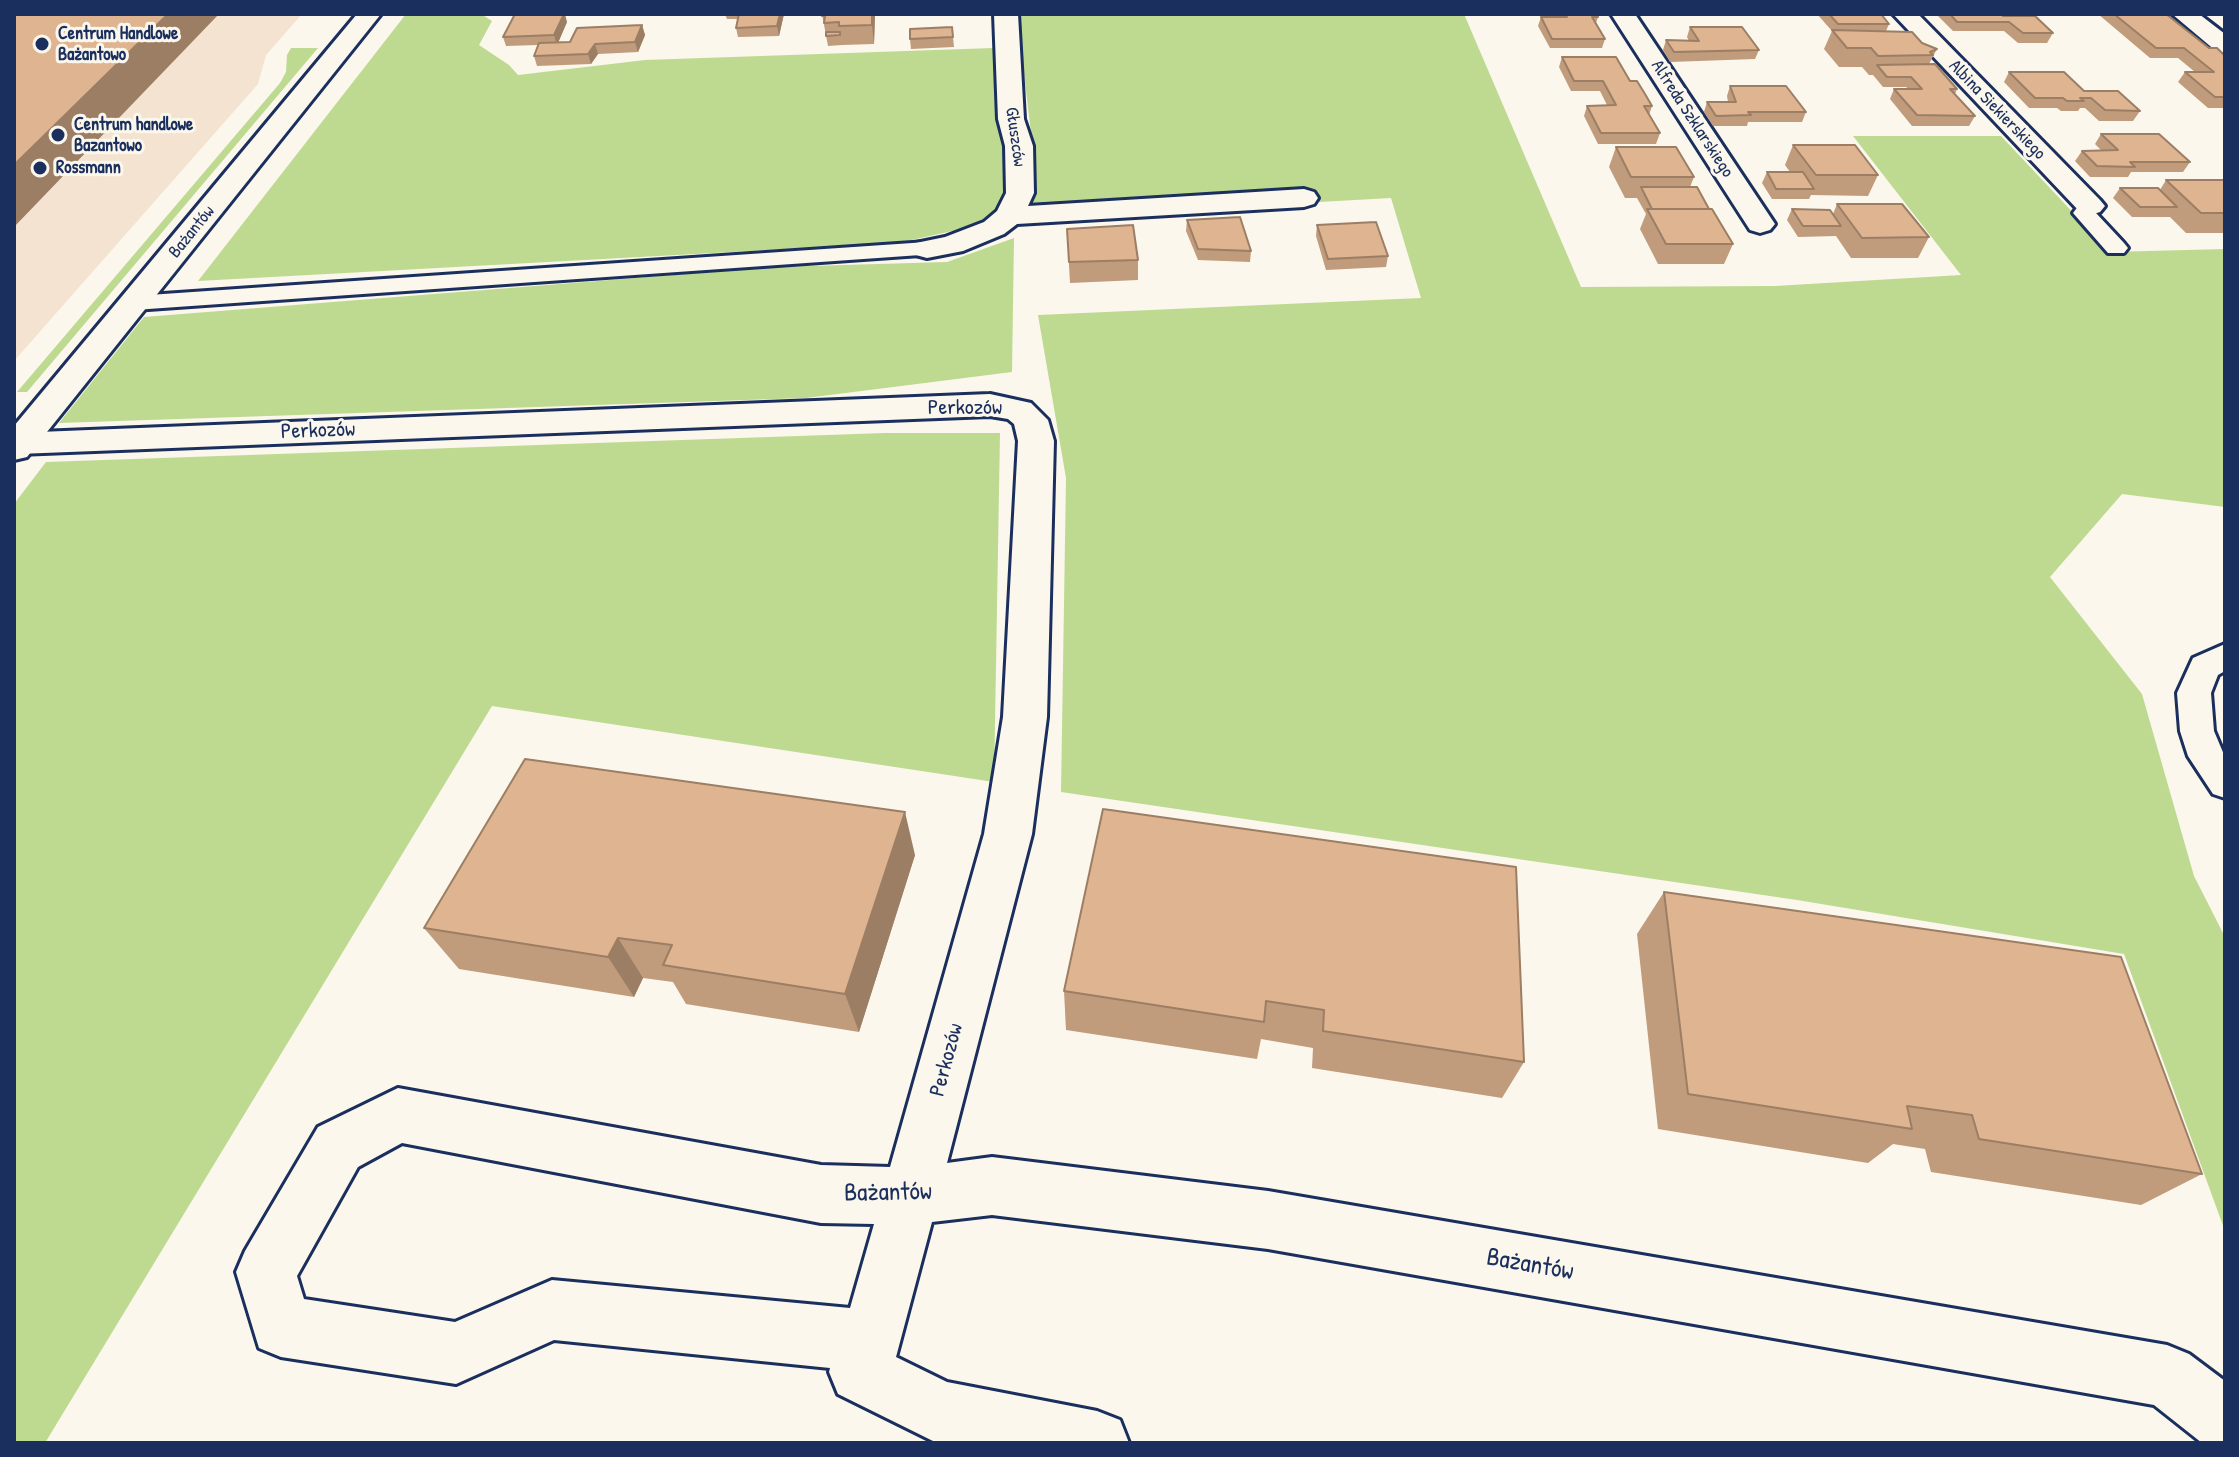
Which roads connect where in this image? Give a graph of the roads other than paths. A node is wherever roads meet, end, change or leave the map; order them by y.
1 (369, 14) edge
2 (1006, 14) edge
3 (1623, 14) edge
4 (1905, 14) edge
5 (2184, 14) edge
6 (2225, 46) edge
7 (1304, 198) dead end
8 (2090, 206) joint
9 (1009, 216) junction
10 (1760, 224) dead end
11 (2116, 248) dead end
12 (927, 249) joint
13 (134, 303) junction
14 (16, 446) edge
15 (2225, 656) edge
16 (2225, 784) edge
17 (910, 1196) junction
18 (866, 1357) junction
19 (2225, 1420) edge
20 (1097, 1443) edge

1 - 13 street, Bażantów
2 - 9 street, Głuszców
3 - 10 street, Alfreda Szklarskiego
4 - 8 street, Albina Siekierskiego
5 - 6 street
7 - 9 street
8 - 11 lane
9 - 12 street
12 - 13 lane
13 - 14 street, Bażantów
14 - 17 street, Perkozów
15 - 16 lane
17 - 18 street, Perkozów
17 - 18 street, Bażantów
17 - 19 street, Bażantów
18 - 20 street, Bażantów

